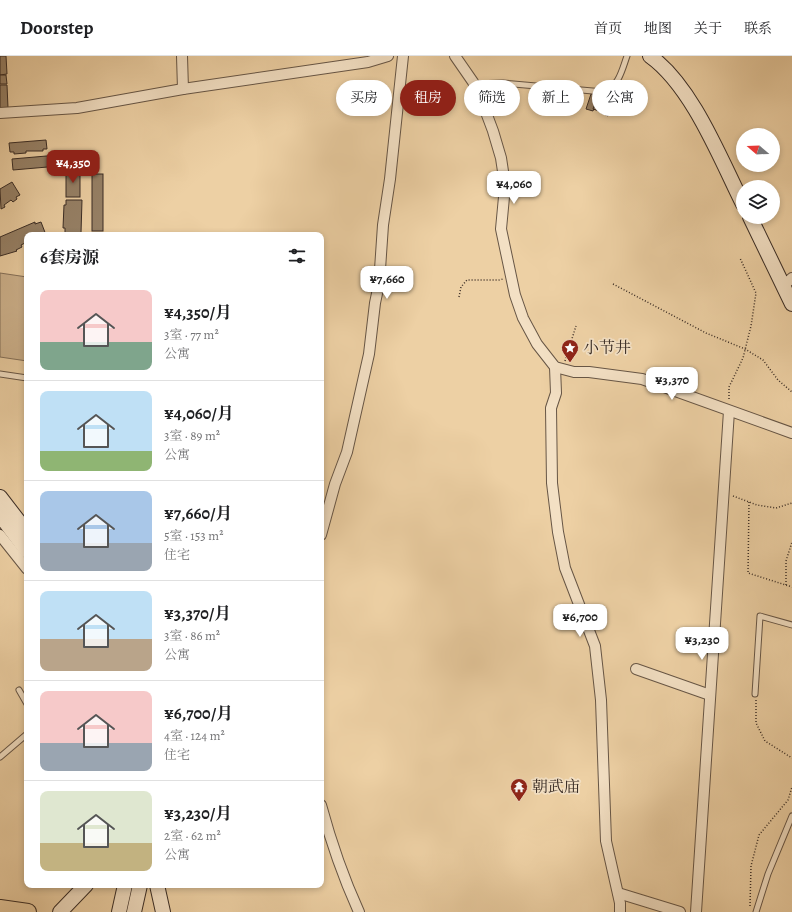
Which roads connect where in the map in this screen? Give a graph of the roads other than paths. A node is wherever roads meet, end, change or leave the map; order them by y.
1 (182, 56) edge
2 (388, 56) edge
3 (402, 56) edge
4 (455, 56) edge
5 (627, 56) edge
6 (650, 56) edge
7 (470, 80) edge
8 (520, 85) edge
9 (183, 89) junction
10 (0, 114) edge
11 (488, 116) edge
12 (736, 191) edge
13 (754, 224) edge
14 (788, 282) edge
15 (792, 304) edge
16 (555, 367) junction
17 (0, 374) edge
18 (24, 378) edge
19 (729, 411) junction
20 (792, 433) edge
21 (0, 497) edge
22 (0, 515) edge
23 (324, 524) edge
24 (24, 528) edge
25 (0, 535) edge
26 (24, 546) edge
27 (24, 565) edge
28 (792, 625) edge
29 (636, 669) dead end
30 (19, 690) dead end
31 (755, 694) road end
32 (710, 695) junction
33 (24, 699) edge
34 (24, 737) edge
35 (0, 757) edge
36 (792, 816) edge
37 (324, 817) edge
38 (83, 888) edge
39 (124, 888) edge
40 (139, 888) edge
41 (158, 888) edge
42 (618, 894) junction
43 (0, 908) edge
44 (28, 912) edge
45 (60, 912) edge
46 (119, 912) edge
47 (134, 912) edge
48 (163, 912) edge
49 (359, 912) edge
50 (620, 912) edge
51 (680, 912) edge
52 (696, 912) edge
53 (756, 912) edge

1 - 9 street
2 - 9 street
3 - 23 street
4 - 7 street
5 - 8 lane
6 - 12 street
9 - 10 street
11 - 16 street
13 - 14 street
14 - 15 street
16 - 19 street
16 - 42 street
17 - 18 lane
19 - 20 street
19 - 32 street
21 - 24 street
22 - 26 street
25 - 27 street
28 - 31 lane
29 - 32 street
30 - 33 lane
32 - 52 street
34 - 35 lane
36 - 53 lane
37 - 49 street
38 - 45 street
39 - 46 street
40 - 47 street
41 - 48 street
42 - 50 street
42 - 51 street
43 - 44 main road

